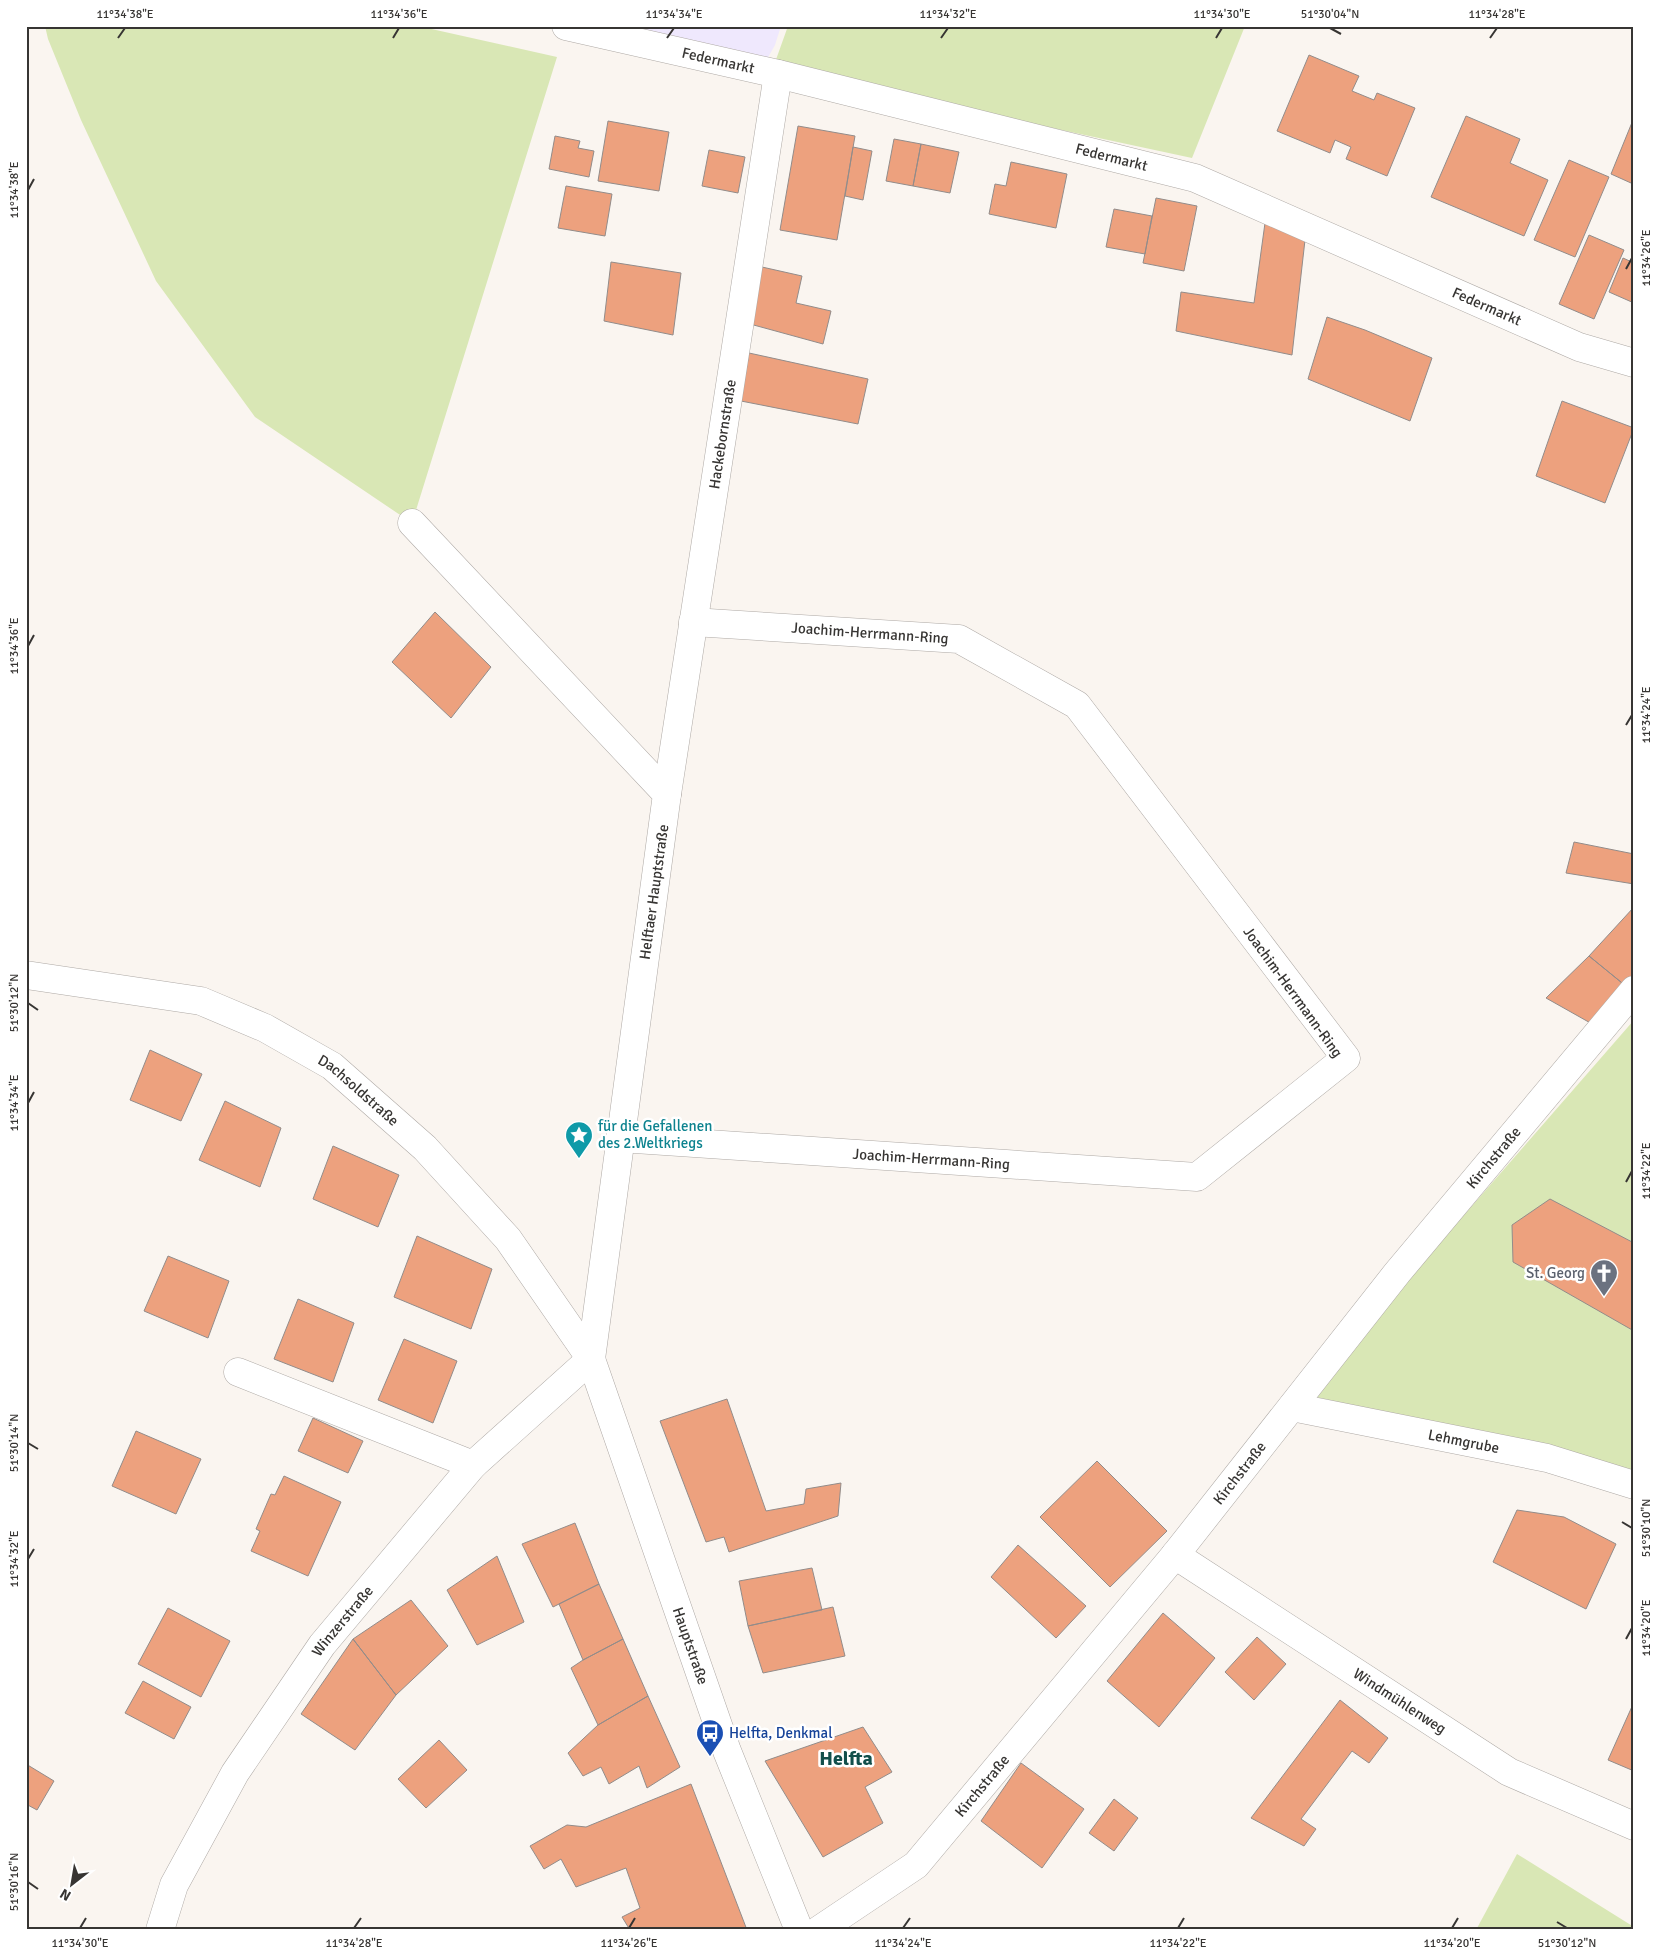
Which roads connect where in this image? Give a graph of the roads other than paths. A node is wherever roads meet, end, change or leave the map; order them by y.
1 (566, 26) edge
2 (778, 74) junction
3 (1634, 363) edge
4 (412, 523) dead end
5 (693, 622) junction
6 (667, 794) junction
7 (26, 975) edge
8 (1634, 990) edge
9 (620, 1138) junction
10 (592, 1359) junction
11 (238, 1372) dead end
12 (1292, 1407) junction
13 (473, 1466) junction
14 (1634, 1485) edge
15 (1174, 1555) junction
16 (1634, 1826) edge
17 (160, 1930) edge
18 (799, 1930) edge
19 (819, 1930) edge

1 - 2 street, Federmarkt
2 - 3 street, Federmarkt
2 - 5 street, Hackebornstraße
4 - 6 street
5 - 6 street, Hackebornstraße
5 - 9 street, Joachim-Herrmann-Ring
6 - 9 street, Helftaer Hauptstraße
7 - 10 street, Dachsoldstraße
8 - 12 street, Kirchstraße
9 - 10 street, Helftaer Hauptstraße
10 - 13 street, Winzerstraße
10 - 18 street, Hauptstraße
11 - 13 street
12 - 14 street, Lehmgrube
12 - 15 street, Kirchstraße
13 - 17 street, Winzerstraße
15 - 16 street, Windmühlenweg
15 - 19 street, Kirchstraße

